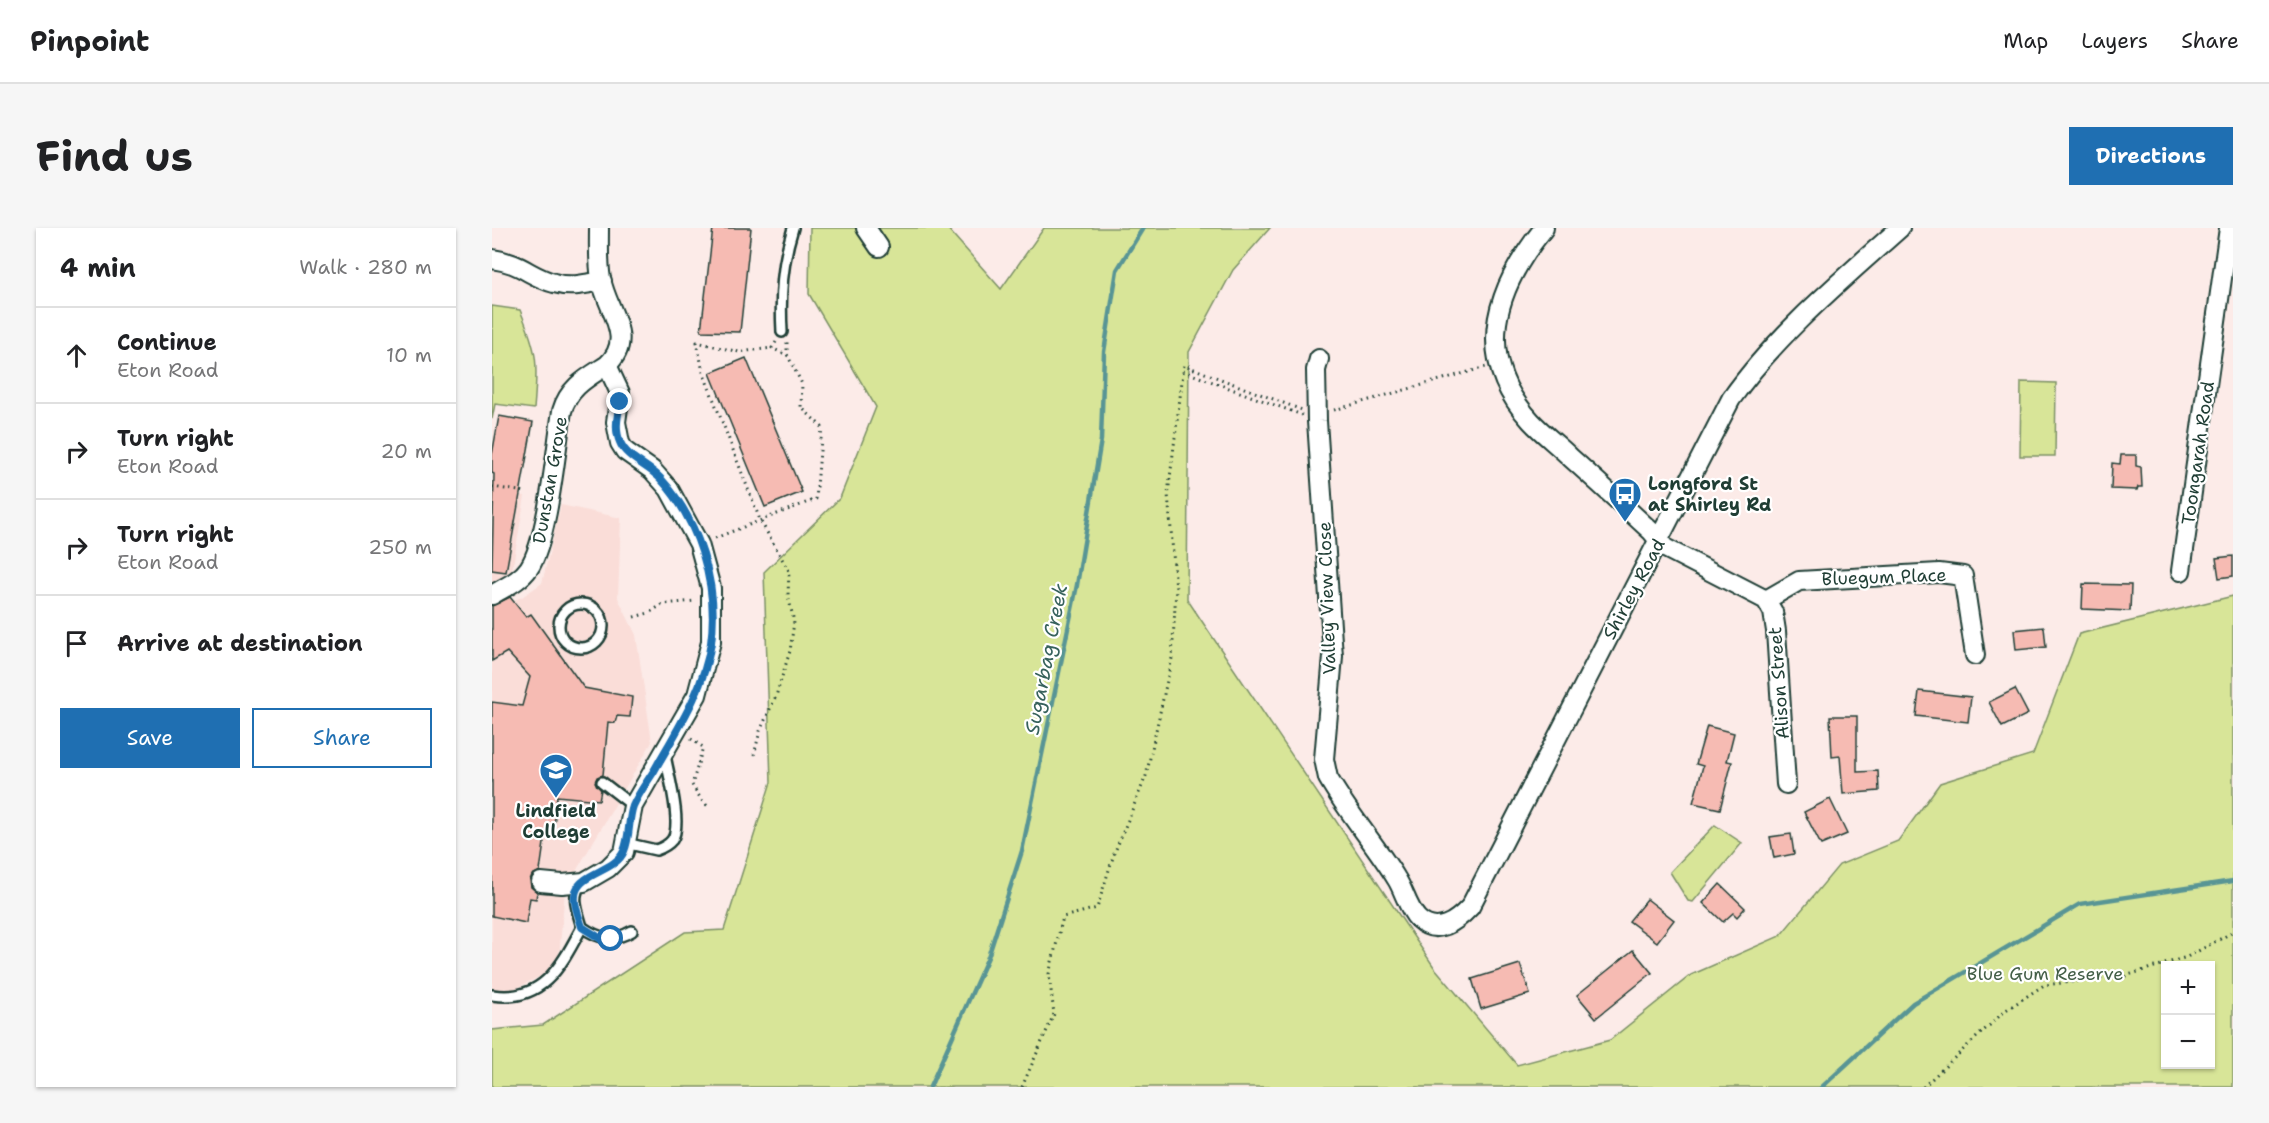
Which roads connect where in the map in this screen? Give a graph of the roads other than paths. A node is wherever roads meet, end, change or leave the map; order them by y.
1 (599, 228) edge
2 (793, 228) edge
3 (866, 228) edge
4 (1544, 228) edge
5 (1899, 228) edge
6 (2229, 228) edge
7 (879, 247) dead end
8 (492, 260) edge
9 (602, 281) junction
10 (782, 332) road end
11 (1320, 359) dead end
12 (607, 365) junction
13 (1659, 540) junction
14 (2181, 571) dead end
15 (492, 594) edge
16 (1767, 600) junction
17 (576, 647) joint
18 (1975, 655) dead end
19 (664, 752) junction
20 (602, 782) dead end
21 (1786, 784) dead end
22 (633, 806) junction
23 (625, 843) junction
24 (541, 882) dead end
25 (584, 882) junction
26 (1418, 919) joint
27 (582, 927) junction
28 (632, 931) dead end
29 (492, 994) edge

1 - 9 street
2 - 10 lane
3 - 7 street
4 - 13 street
5 - 13 street, Shirley Road
6 - 14 street, Toongarah Road
8 - 9 street
9 - 12 street
11 - 26 street, Valley View Close
12 - 15 street, Dunstan Grove
12 - 19 street
13 - 16 street
13 - 26 street, Shirley Road
16 - 18 street, Bluegum Place
16 - 21 street, Alison Street
17 - 17 lane
19 - 22 street
19 - 23 lane
20 - 22 lane
22 - 23 street
23 - 25 street
24 - 25 street
25 - 27 lane
27 - 28 lane
27 - 29 lane

